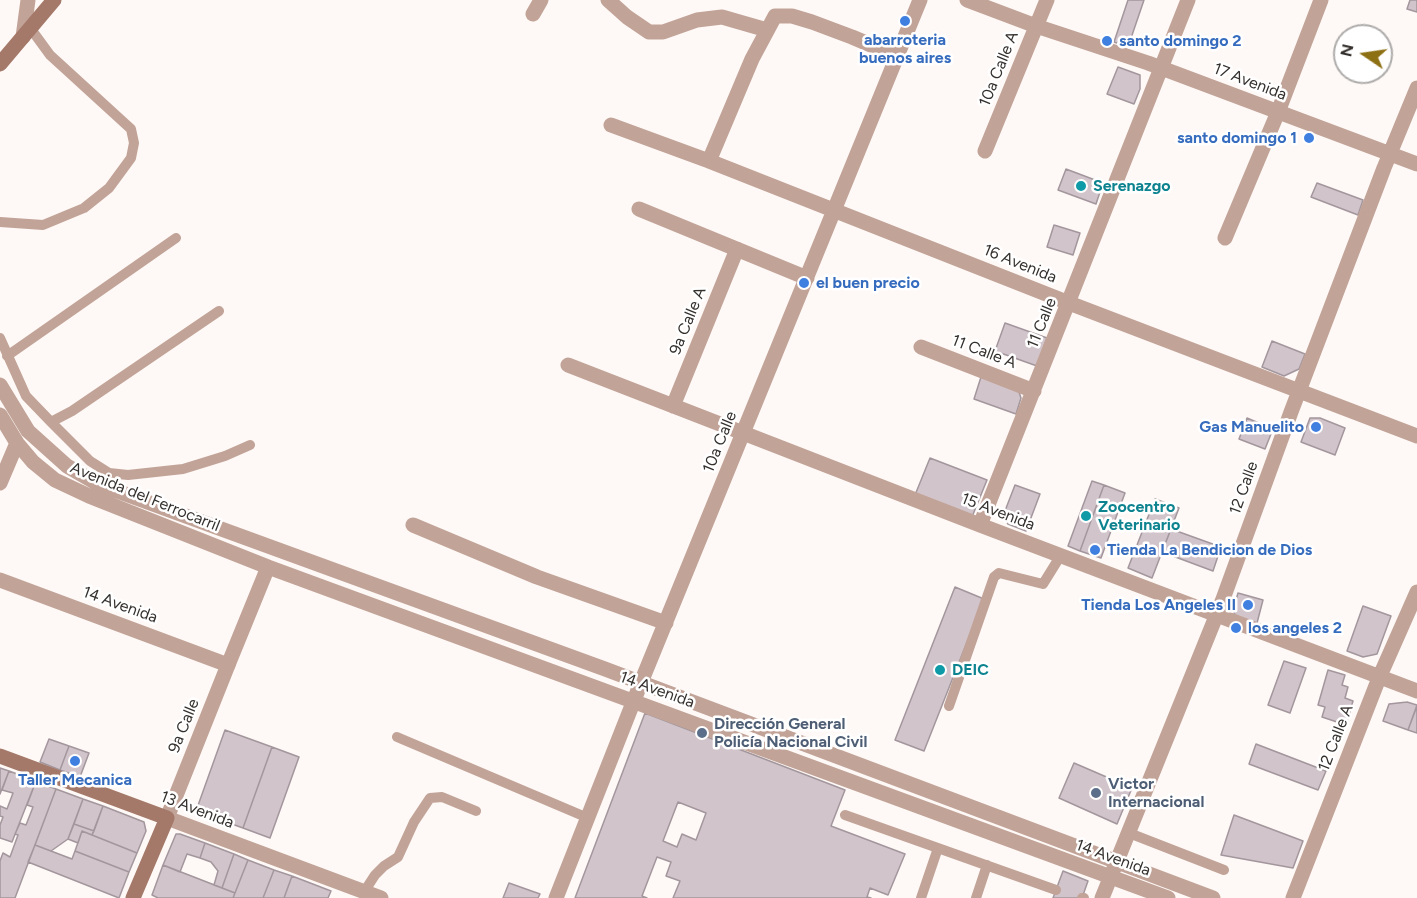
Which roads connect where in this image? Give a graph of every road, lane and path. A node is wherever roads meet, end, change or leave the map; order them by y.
1 (28, 0) edge
2 (54, 0) edge
3 (608, 0) edge
4 (920, 0) edge
5 (967, 0) edge
6 (1047, 0) edge
7 (1188, 0) edge
8 (1322, 0) edge
9 (1036, 26) junction
10 (767, 30) junction
11 (27, 33) junction
12 (897, 56) junction
13 (0, 64) edge
14 (1162, 68) junction
15 (1417, 88) edge
16 (1278, 112) junction
17 (611, 125) dead end
18 (985, 151) dead end
19 (1389, 154) junction
20 (709, 161) junction
21 (1417, 164) edge
22 (639, 209) dead end
23 (834, 210) junction
24 (0, 222) edge
25 (176, 238) dead end
26 (1225, 238) dead end
27 (737, 249) junction
28 (807, 278) junction
29 (1069, 303) junction
30 (219, 311) dead end
31 (0, 338) edge
32 (921, 347) dead end
33 (7, 356) junction
34 (568, 365) dead end
35 (0, 385) edge
36 (1034, 391) junction
37 (1299, 392) junction
38 (673, 406) junction
39 (0, 415) edge
40 (51, 422) junction
41 (743, 433) junction
42 (1417, 436) edge
43 (17, 443) junction
44 (250, 445) dead end
45 (0, 483) edge
46 (413, 525) dead end
47 (980, 525) junction
48 (1061, 555) junction
49 (268, 567) junction
50 (0, 580) edge
51 (1417, 592) edge
52 (1216, 615) junction
53 (666, 623) junction
54 (228, 665) junction
55 (1379, 678) junction
56 (641, 684) junction
57 (1417, 691) edge
58 (634, 701) junction
59 (949, 706) dead end
60 (397, 738) dead end
61 (0, 756) edge
62 (476, 811) dead end
63 (845, 815) dead end
64 (167, 818) junction
65 (588, 818) junction
66 (1128, 833) junction
67 (938, 848) junction
68 (1117, 862) junction
69 (987, 865) junction
70 (1224, 870) dead end
71 (1111, 877) junction
72 (1056, 890) dead end
73 (364, 892) junction
74 (133, 898) edge
75 (381, 898) edge
76 (556, 898) edge
77 (921, 898) edge
78 (976, 898) edge
79 (1102, 898) edge
80 (1168, 898) edge
81 (1214, 898) edge
82 (1293, 898) edge

1 - 11 street
2 - 11 main road
3 - 10 street
4 - 12 street, 10a Calle
5 - 9 street, 17 Avenida
6 - 9 street, 10a Calle A
7 - 14 street, 11 Calle
8 - 16 street
9 - 14 street, 17 Avenida
9 - 18 street, 10a Calle A
10 - 12 street
10 - 20 street
11 - 13 main road
11 - 24 lane
12 - 23 street, 10a Calle
14 - 16 street, 17 Avenida
14 - 29 street, 11 Calle
15 - 19 street, 12 Calle
16 - 19 street, 17 Avenida
16 - 26 street
17 - 20 street, 16 Avenida
19 - 21 street, 17 Avenida
19 - 37 street, 12 Calle
20 - 23 street, 16 Avenida
22 - 27 street
23 - 28 street, 10a Calle
23 - 29 street, 16 Avenida
25 - 33 lane
27 - 28 street
27 - 38 street, 9a Calle A
28 - 41 street, 10a Calle
29 - 36 street, 11 Calle
29 - 37 street, 16 Avenida
30 - 40 lane
31 - 33 lane
32 - 36 street, 11 Calle A
33 - 40 lane
34 - 38 street, 15 Avenida
35 - 56 street, 14 Avenida
36 - 47 street, 11 Calle
37 - 42 street, 16 Avenida
37 - 52 street, 12 Calle
38 - 41 street, 15 Avenida
39 - 43 street, Avenida del Ferrocarril
40 - 44 lane
41 - 47 street, 15 Avenida
41 - 53 street, 10a Calle
43 - 45 street
43 - 49 street, Avenida del Ferrocarril
46 - 53 street
47 - 48 street, 15 Avenida
48 - 52 street, 15 Avenida
48 - 59 lane
49 - 54 street, 9a Calle
49 - 58 street, 14 Avenida
50 - 54 street, 14 Avenida
51 - 55 street, 12 Calle A
52 - 55 street, 15 Avenida
52 - 66 street, 12 Calle
53 - 56 street, 10a Calle
54 - 64 street, 9a Calle
55 - 57 street, 15 Avenida
55 - 82 street, 12 Calle A
56 - 58 street, 10a Calle
56 - 68 street, 14 Avenida
58 - 65 street, 10a Calle
58 - 71 street, 14 Avenida
60 - 65 lane
61 - 64 main road, 13 Avenida
62 - 73 lane
63 - 67 lane
64 - 73 street, 13 Avenida
64 - 74 main road, 9a Calle
65 - 76 street, 10a Calle
66 - 68 street, 12 Calle
66 - 70 lane
67 - 69 lane
67 - 77 lane
68 - 71 street, 12 Calle
68 - 81 street, 14 Avenida
69 - 72 lane
69 - 78 lane
71 - 79 street, 12 Calle
71 - 80 street, 14 Avenida
73 - 75 street, 13 Avenida

